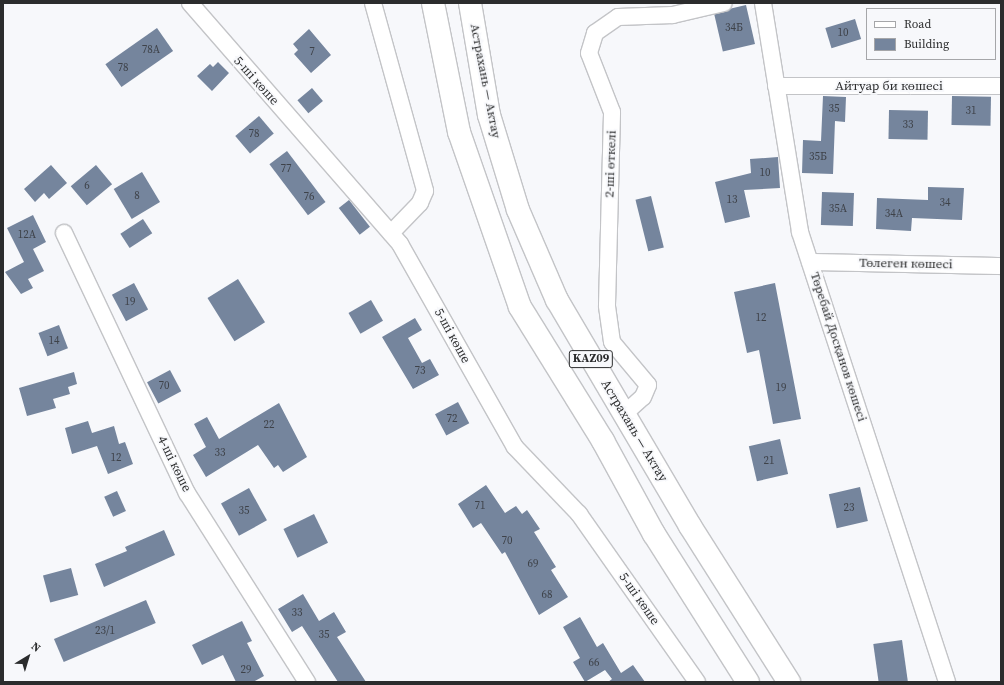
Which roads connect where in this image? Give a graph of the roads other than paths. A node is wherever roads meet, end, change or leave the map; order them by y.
1 (190, 3) edge
2 (373, 3) edge
3 (433, 3) edge
4 (470, 3) edge
5 (724, 3) edge
6 (763, 3) edge
7 (776, 86) junction
8 (1001, 86) edge
9 (64, 233) dead end
10 (391, 233) junction
11 (810, 262) junction
12 (1001, 266) edge
13 (624, 414) junction
14 (307, 682) edge
15 (697, 682) edge
16 (748, 682) edge
17 (789, 682) edge
18 (947, 682) edge

1 - 10 street, 5-шi көше
2 - 10 street
3 - 16 highway, KAZ09
4 - 13 highway, Астрахань — Актау / KAZ09
5 - 13 street, 2-ші өткелі
6 - 7 street, Төребай Досқанов көшесі
7 - 8 street, Айтуар би көшесі
7 - 11 street, Төребай Досқанов көшесі
9 - 14 street, 4-шi көше
10 - 15 street, 5-шi көше
11 - 12 street, Төлеген көшесі
11 - 18 street, Төребай Досқанов көшесі
13 - 17 highway, Астрахань — Актау / KAZ09

